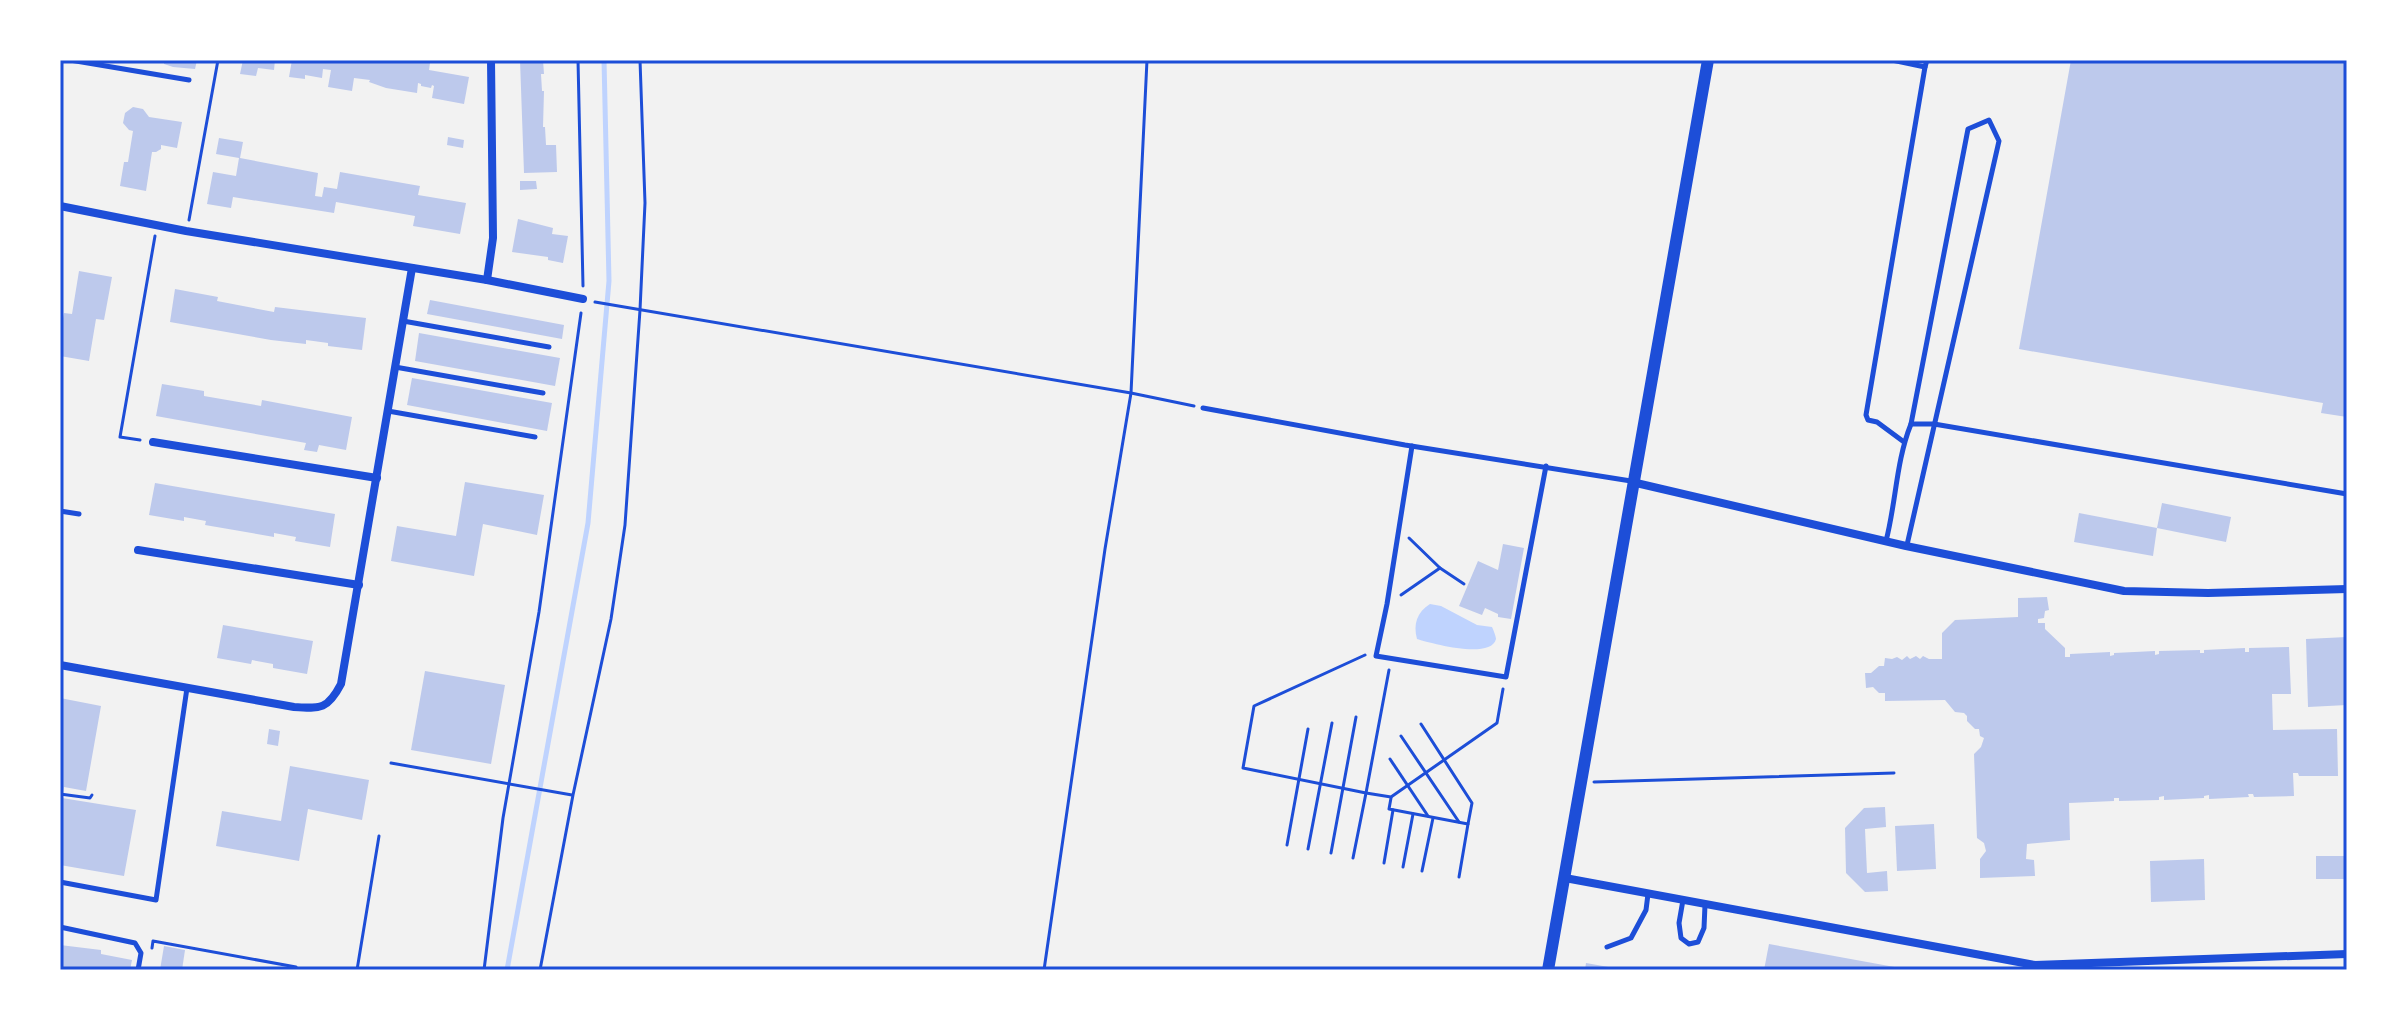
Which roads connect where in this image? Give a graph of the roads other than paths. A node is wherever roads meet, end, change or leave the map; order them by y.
1 (70, 60) edge
2 (491, 60) edge
3 (1708, 60) edge
4 (1892, 60) edge
5 (1926, 63) edge
6 (189, 80) dead end
7 (60, 206) edge
8 (412, 268) junction
9 (487, 280) junction
10 (583, 299) road end
11 (403, 321) junction
12 (549, 347) dead end
13 (395, 367) junction
14 (543, 393) dead end
15 (1203, 408) road end
16 (388, 411) junction
17 (1911, 424) junction
18 (1934, 424) junction
19 (535, 437) dead end
20 (153, 442) road end
21 (1904, 442) junction
22 (1412, 446) junction
23 (1546, 466) junction
24 (377, 478) junction
25 (1632, 482) junction
26 (2347, 494) edge
27 (60, 511) edge
28 (79, 514) dead end
29 (1886, 541) junction
30 (1906, 546) junction
31 (138, 550) dead end
32 (359, 585) junction
33 (2347, 589) edge
34 (60, 665) edge
35 (187, 688) junction
36 (1565, 878) junction
37 (60, 882) edge
38 (1648, 893) junction
39 (1683, 900) junction
40 (1705, 904) junction
41 (60, 927) edge
42 (1607, 947) dead end
43 (2347, 954) edge
44 (138, 970) edge
45 (1548, 970) edge

1 - 6 lane
2 - 9 street
3 - 25 street
4 - 5 lane
5 - 21 lane
7 - 8 street
8 - 9 street
8 - 11 street
9 - 10 street
11 - 12 lane
11 - 13 street
13 - 14 lane
13 - 16 street
15 - 22 lane
16 - 19 lane
16 - 24 street
17 - 18 lane
17 - 18 lane
17 - 21 lane
18 - 26 lane
18 - 30 lane
20 - 24 street
21 - 29 lane
22 - 23 lane
22 - 23 lane
23 - 25 lane
24 - 32 street
25 - 29 street
25 - 36 street
27 - 28 lane
29 - 30 street
30 - 33 street
31 - 32 street
32 - 35 street
34 - 35 street
35 - 37 lane
36 - 38 street
36 - 45 street
38 - 39 street
38 - 42 lane
39 - 40 street
39 - 40 lane
40 - 43 street
41 - 44 lane

